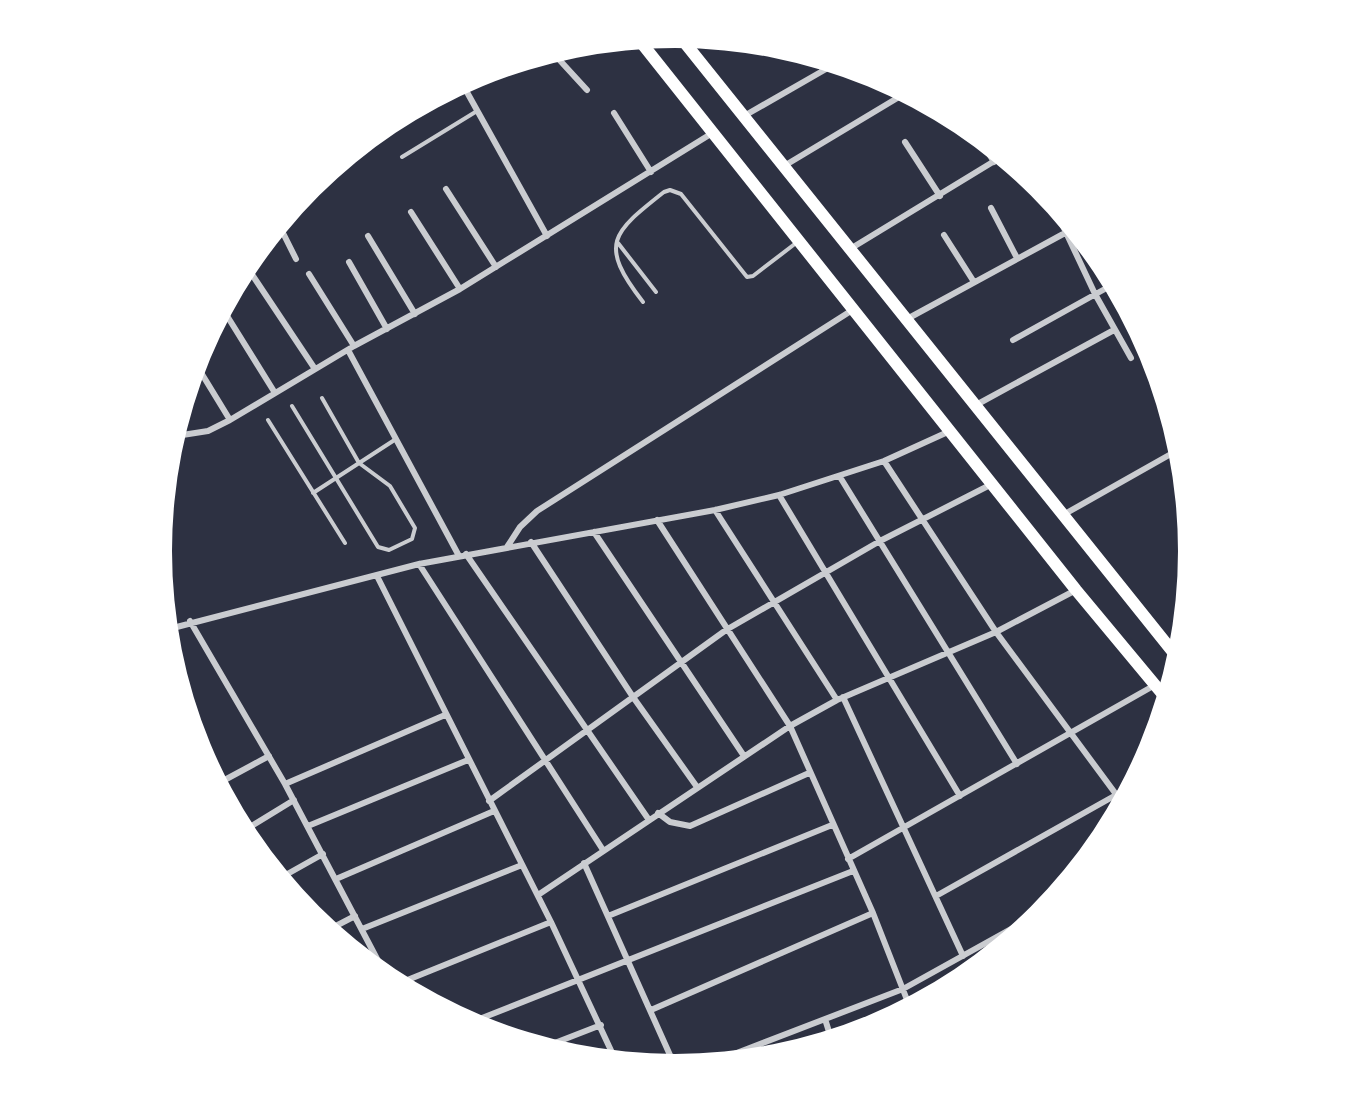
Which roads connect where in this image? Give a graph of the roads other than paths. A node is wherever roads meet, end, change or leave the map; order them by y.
1 (689, 48) edge
2 (646, 49) edge
3 (561, 62) edge
4 (823, 70) edge
5 (587, 90) dead end
6 (467, 93) edge
7 (895, 99) edge
8 (477, 111) junction
9 (614, 113) dead end
10 (744, 116) junction
11 (714, 132) junction
12 (904, 142) dead end
13 (402, 157) dead end
14 (994, 162) edge
15 (784, 166) junction
16 (651, 172) junction
17 (446, 189) dead end
18 (940, 196) junction
19 (991, 208) dead end
20 (411, 212) dead end
21 (1065, 233) edge
22 (284, 235) edge
23 (944, 235) dead end
24 (1066, 235) edge
25 (368, 236) dead end
26 (547, 236) junction
27 (799, 240) junction
28 (618, 243) junction
29 (850, 249) junction
30 (1017, 258) junction
31 (296, 259) dead end
32 (349, 262) dead end
33 (496, 267) junction
34 (309, 274) dead end
35 (254, 277) edge
36 (974, 282) junction
37 (460, 289) junction
38 (1104, 289) edge
39 (656, 292) dead end
40 (1095, 294) junction
41 (643, 302) dead end
42 (854, 309) junction
43 (415, 314) junction
44 (229, 319) edge
45 (907, 320) junction
46 (387, 328) junction
47 (1114, 330) junction
48 (1013, 340) dead end
49 (354, 346) junction
50 (348, 350) junction
51 (1131, 357) dead end
52 (315, 369) junction
53 (204, 377) edge
54 (275, 393) junction
55 (322, 398) dead end
56 (975, 405) junction
57 (292, 406) dead end
58 (230, 420) junction
59 (268, 420) dead end
60 (950, 430) junction
61 (186, 434) edge
62 (396, 439) junction
63 (1169, 456) edge
64 (884, 461) junction
65 (359, 463) junction
66 (840, 477) junction
67 (336, 478) junction
68 (993, 484) junction
69 (313, 493) junction
70 (778, 495) junction
71 (715, 510) junction
72 (1063, 515) junction
73 (657, 520) junction
74 (922, 520) junction
75 (594, 532) junction
76 (880, 541) junction
77 (531, 542) junction
78 (345, 543) dead end
79 (507, 547) junction
80 (463, 555) junction
81 (419, 564) junction
82 (824, 572) junction
83 (377, 576) junction
84 (1076, 590) junction
85 (775, 602) junction
86 (190, 621) junction
87 (178, 625) edge
88 (726, 630) junction
89 (996, 632) junction
90 (1168, 646) edge
91 (947, 653) junction
92 (681, 662) junction
93 (889, 678) junction
94 (1155, 685) junction
95 (1158, 689) edge
96 (633, 697) junction
97 (840, 698) junction
98 (445, 715) junction
99 (790, 726) junction
100 (587, 730) junction
101 (1071, 735) junction
102 (269, 756) junction
103 (744, 756) junction
104 (468, 760) junction
105 (546, 760) junction
106 (1017, 764) junction
107 (809, 773) junction
108 (227, 779) edge
109 (285, 784) junction
110 (697, 787) junction
111 (1115, 794) edge
112 (960, 796) junction
113 (1114, 796) edge
114 (294, 800) junction
115 (489, 801) junction
116 (494, 811) junction
117 (658, 813) junction
118 (649, 820) junction
119 (254, 825) edge
120 (832, 825) junction
121 (308, 826) junction
122 (904, 828) junction
123 (603, 850) junction
124 (323, 854) junction
125 (848, 859) junction
126 (584, 863) junction
127 (522, 865) junction
128 (854, 871) junction
129 (289, 873) edge
130 (336, 879) junction
131 (538, 895) junction
132 (936, 896) junction
133 (873, 914) junction
134 (355, 916) junction
135 (608, 916) junction
136 (551, 922) junction
137 (338, 925) edge
138 (362, 930) junction
139 (997, 937) edge
140 (374, 954) edge
141 (963, 956) junction
142 (628, 960) junction
143 (411, 979) edge
144 (579, 979) junction
145 (903, 989) junction
146 (906, 997) edge
147 (651, 1010) junction
148 (485, 1017) edge
149 (825, 1019) junction
150 (601, 1025) junction
151 (828, 1030) edge
152 (561, 1041) edge
153 (744, 1049) edge
154 (611, 1050) edge
155 (670, 1054) edge

1 - 10 main road
2 - 11 main road
3 - 5 street
4 - 10 street
6 - 8 street
7 - 15 street
8 - 13 lane
8 - 26 street
9 - 16 street
10 - 15 main road
11 - 16 street
11 - 27 main road
12 - 18 street
14 - 18 street
15 - 29 main road
16 - 26 street
17 - 33 street
18 - 29 street
19 - 30 street
20 - 37 street
21 - 30 street
22 - 31 street
23 - 36 street
24 - 40 street
25 - 43 street
26 - 33 street
27 - 28 lane
27 - 42 main road
28 - 39 lane
28 - 41 lane
29 - 45 main road
30 - 36 street
32 - 46 street
33 - 37 street
34 - 49 street
35 - 52 street
36 - 45 street
37 - 43 street
38 - 40 street
40 - 47 street
40 - 48 street
42 - 60 main road
42 - 79 street
43 - 46 street
44 - 54 street
45 - 56 main road
46 - 49 street
47 - 51 street
47 - 56 street
49 - 50 street
50 - 52 street
50 - 62 street
52 - 54 street
53 - 58 street
54 - 58 street
55 - 65 lane
56 - 72 main road
57 - 67 lane
58 - 61 street
59 - 69 lane
60 - 64 street
60 - 68 main road
62 - 65 lane
62 - 80 street
63 - 72 street
64 - 66 street
64 - 74 street
65 - 67 lane
65 - 67 lane
66 - 70 street
66 - 76 street
67 - 69 lane
68 - 74 street
68 - 84 main road
69 - 78 lane
70 - 71 street
70 - 82 street
71 - 73 street
71 - 85 street
72 - 90 main road
73 - 75 street
73 - 88 street
74 - 76 street
74 - 89 street
75 - 77 street
75 - 92 street
76 - 82 street
76 - 91 street
77 - 79 street
77 - 96 street
79 - 80 street
80 - 81 street
80 - 100 street
81 - 83 street
81 - 105 street
82 - 85 street
82 - 93 street
83 - 86 street
83 - 98 street
84 - 89 street
84 - 94 main road
85 - 88 street
85 - 97 street
86 - 87 street
86 - 102 street
88 - 92 street
88 - 99 street
89 - 91 street
89 - 101 street
91 - 93 street
91 - 106 street
92 - 96 street
92 - 103 street
93 - 97 street
93 - 112 street
94 - 95 main road
94 - 101 street
96 - 100 street
96 - 110 street
97 - 99 street
97 - 122 street
98 - 104 street
98 - 109 street
99 - 103 street
99 - 107 street
100 - 105 street
100 - 118 street
101 - 106 street
101 - 111 street
102 - 108 street
102 - 109 street
103 - 110 street
104 - 115 street
104 - 121 street
105 - 115 street
105 - 123 street
106 - 112 street
107 - 117 street
107 - 120 street
109 - 114 street
110 - 117 street
112 - 122 street
113 - 132 street
114 - 119 street
114 - 121 street
115 - 116 street
116 - 127 street
116 - 130 street
117 - 118 street
118 - 123 street
120 - 125 street
120 - 135 street
121 - 124 street
122 - 125 street
122 - 132 street
123 - 126 street
124 - 129 street
124 - 130 street
125 - 128 street
126 - 131 street
126 - 135 street
127 - 131 street
127 - 138 street
128 - 133 street
128 - 142 street
130 - 134 street
131 - 136 street
132 - 141 street
133 - 145 street
133 - 147 street
134 - 137 street
134 - 138 street
135 - 142 street
136 - 143 street
136 - 144 street
138 - 140 street
139 - 141 street
141 - 145 street
142 - 144 street
142 - 147 street
144 - 148 street
144 - 150 street
145 - 146 street
145 - 149 street
147 - 155 street
149 - 151 street
149 - 153 street
150 - 152 street
150 - 154 street

